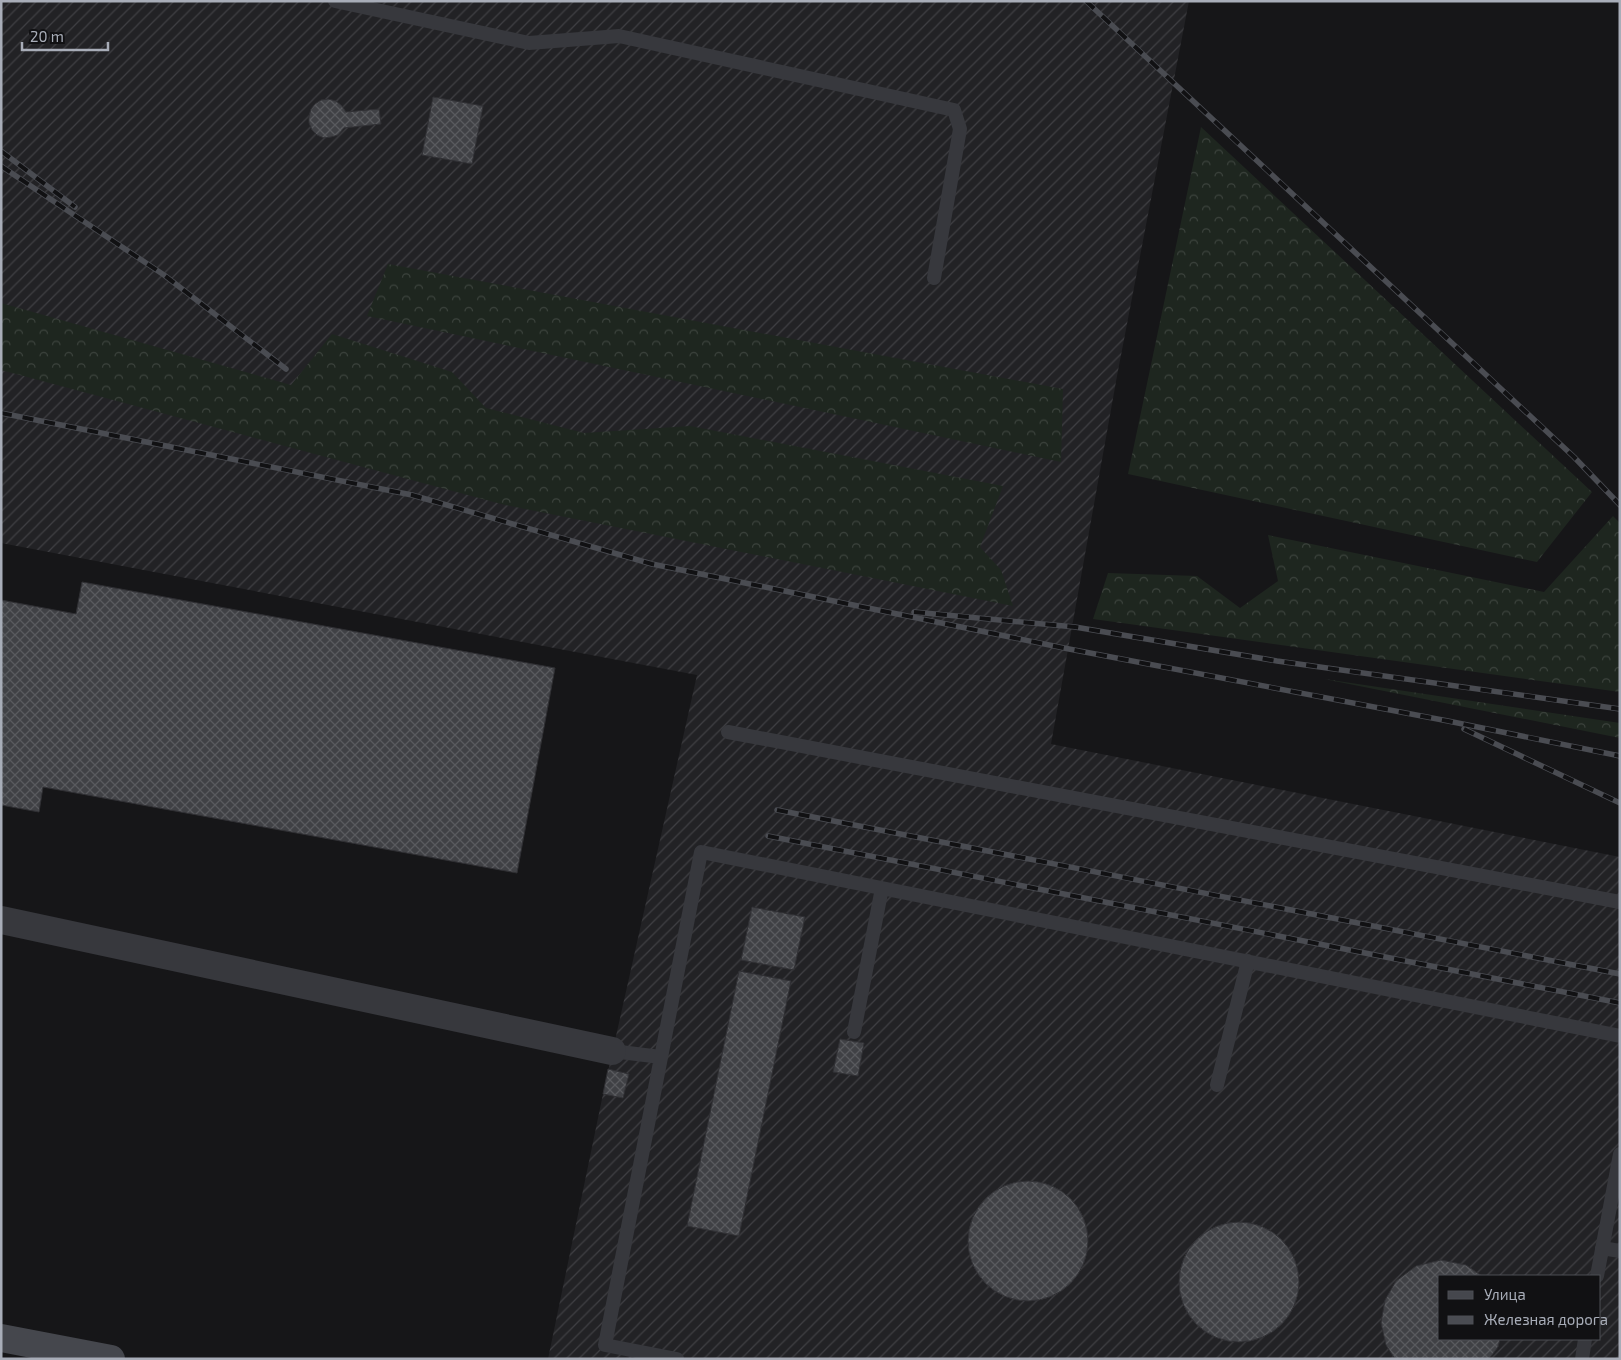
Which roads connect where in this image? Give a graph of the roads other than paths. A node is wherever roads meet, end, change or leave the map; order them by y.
1 (335, 1) edge
2 (934, 278) dead end
3 (728, 732) dead end
4 (882, 888) junction
5 (1620, 902) edge
6 (1, 920) edge
7 (1248, 961) junction
8 (854, 1032) dead end
9 (1620, 1036) edge
10 (612, 1051) joint
11 (661, 1057) junction
12 (1217, 1085) dead end
13 (1620, 1154) edge
14 (1602, 1248) junction
15 (1620, 1251) edge
16 (1597, 1275) edge
17 (1, 1338) edge
18 (1585, 1340) edge
19 (111, 1359) edge
20 (677, 1359) edge
21 (1582, 1359) edge

1 - 2 lane
3 - 5 lane
4 - 7 lane
4 - 8 lane
4 - 11 lane
6 - 10 street
7 - 9 lane
7 - 12 lane
10 - 11 lane
11 - 20 lane
13 - 14 lane
14 - 15 lane
14 - 16 lane
17 - 19 main road
18 - 21 lane

